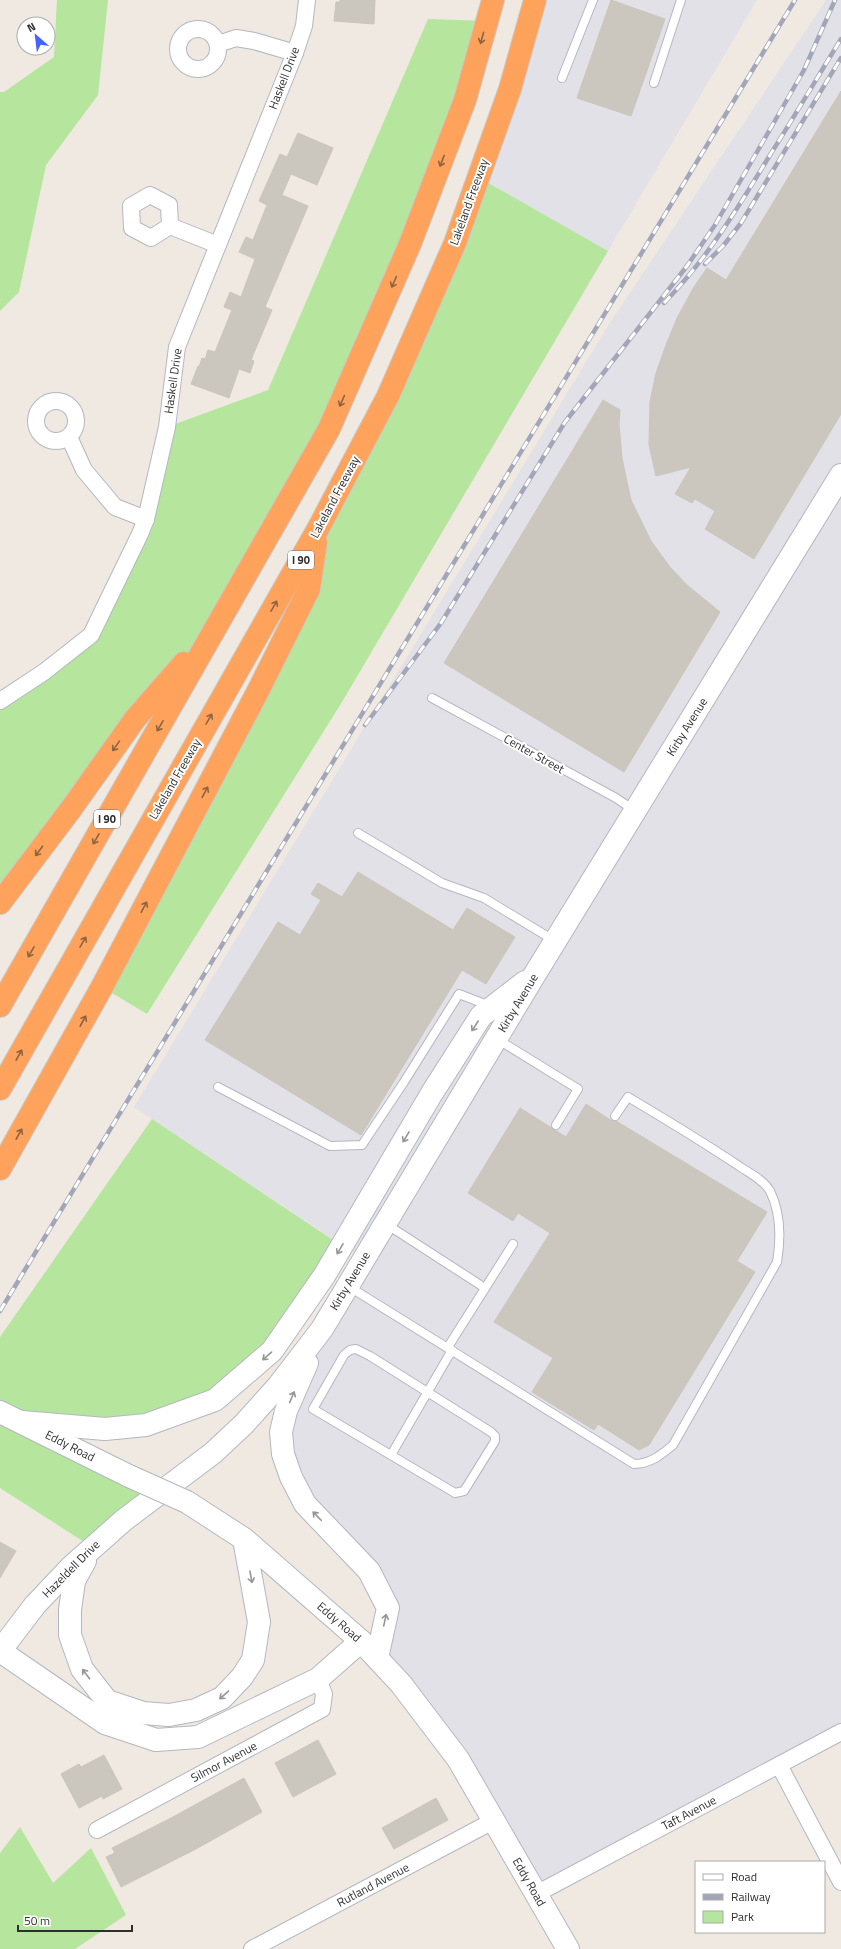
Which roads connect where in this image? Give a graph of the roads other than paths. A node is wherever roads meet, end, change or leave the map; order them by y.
1 (307, 0) edge
2 (493, 0) edge
3 (535, 0) edge
4 (593, 0) edge
5 (681, 0) edge
6 (218, 44) dead end
7 (295, 53) junction
8 (562, 78) dead end
9 (654, 83) dead end
10 (170, 226) dead end
11 (218, 245) junction
12 (69, 437) dead end
13 (841, 475) edge
14 (146, 519) junction
15 (318, 529) junction
16 (213, 631) junction
17 (432, 698) dead end
18 (0, 701) edge
19 (636, 811) junction
20 (358, 834) dead end
21 (0, 903) edge
22 (556, 941) junction
23 (535, 974) junction
24 (0, 1006) edge
25 (493, 1007) junction
26 (496, 1039) junction
27 (218, 1086) dead end
28 (0, 1089) edge
29 (615, 1116) dead end
30 (556, 1125) dead end
31 (0, 1168) edge
32 (385, 1224) junction
33 (513, 1244) dead end
34 (348, 1285) junction
35 (485, 1288) junction
36 (322, 1329) junction
37 (450, 1348) junction
38 (427, 1393) junction
39 (9, 1416) edge
40 (391, 1455) junction
41 (154, 1499) joint
42 (244, 1539) junction
43 (92, 1547) junction
44 (362, 1641) junction
45 (0, 1651) edge
46 (378, 1658) junction
47 (318, 1679) junction
48 (49, 1684) junction
49 (106, 1701) junction
50 (841, 1732) edge
51 (779, 1765) junction
52 (493, 1821) junction
53 (97, 1830) dead end
54 (841, 1882) edge
55 (536, 1894) junction
56 (252, 1949) edge
57 (568, 1949) edge

1 - 7 street, Haskell Drive
2 -> 16 highway, I 90
3 - 15 highway, Lakeland Freeway / I 90
4 - 8 lane
5 - 9 lane
6 - 7 street
7 - 11 street, Haskell Drive
10 - 11 street
11 - 14 street, Haskell Drive
12 - 14 street
13 - 19 street, Kirby Avenue
14 - 18 street, Haskell Drive
28 -> 15 highway, Lakeland Freeway / I 90
31 -> 15 highway
16 -> 21 highway
16 -> 24 highway, I 90
17 - 19 lane, Center Street
19 - 22 street, Kirby Avenue
20 - 22 lane
22 - 23 street, Kirby Avenue
23 - 25 street
23 - 26 street, Kirby Avenue
25 - 27 lane
25 -> 39 street
26 - 30 lane
26 - 32 street, Kirby Avenue
29 - 37 lane
32 - 34 street, Kirby Avenue
32 - 35 lane
33 - 35 lane
34 - 36 street, Kirby Avenue
34 - 37 lane
35 - 37 lane
36 - 41 street, Kirby Avenue
46 -> 36 street
37 - 38 lane
38 - 40 lane
38 - 40 lane
38 - 40 lane
39 - 42 street, Eddy Road, bridge
41 - 43 street, Hazeldell Drive
42 - 44 street, Eddy Road
42 -> 49 street
43 - 45 street, Hazeldell Drive
49 -> 43 street
44 - 46 street, Eddy Road
44 - 47 street
45 - 48 street
46 - 52 street, Eddy Road
47 - 48 street
47 - 53 street, Silmor Avenue
48 - 49 street
50 - 51 street, Taft Avenue
51 - 54 street
51 - 55 street, Taft Avenue
52 - 55 street, Eddy Road
52 - 56 street, Rutland Avenue
55 - 57 street, Eddy Road

